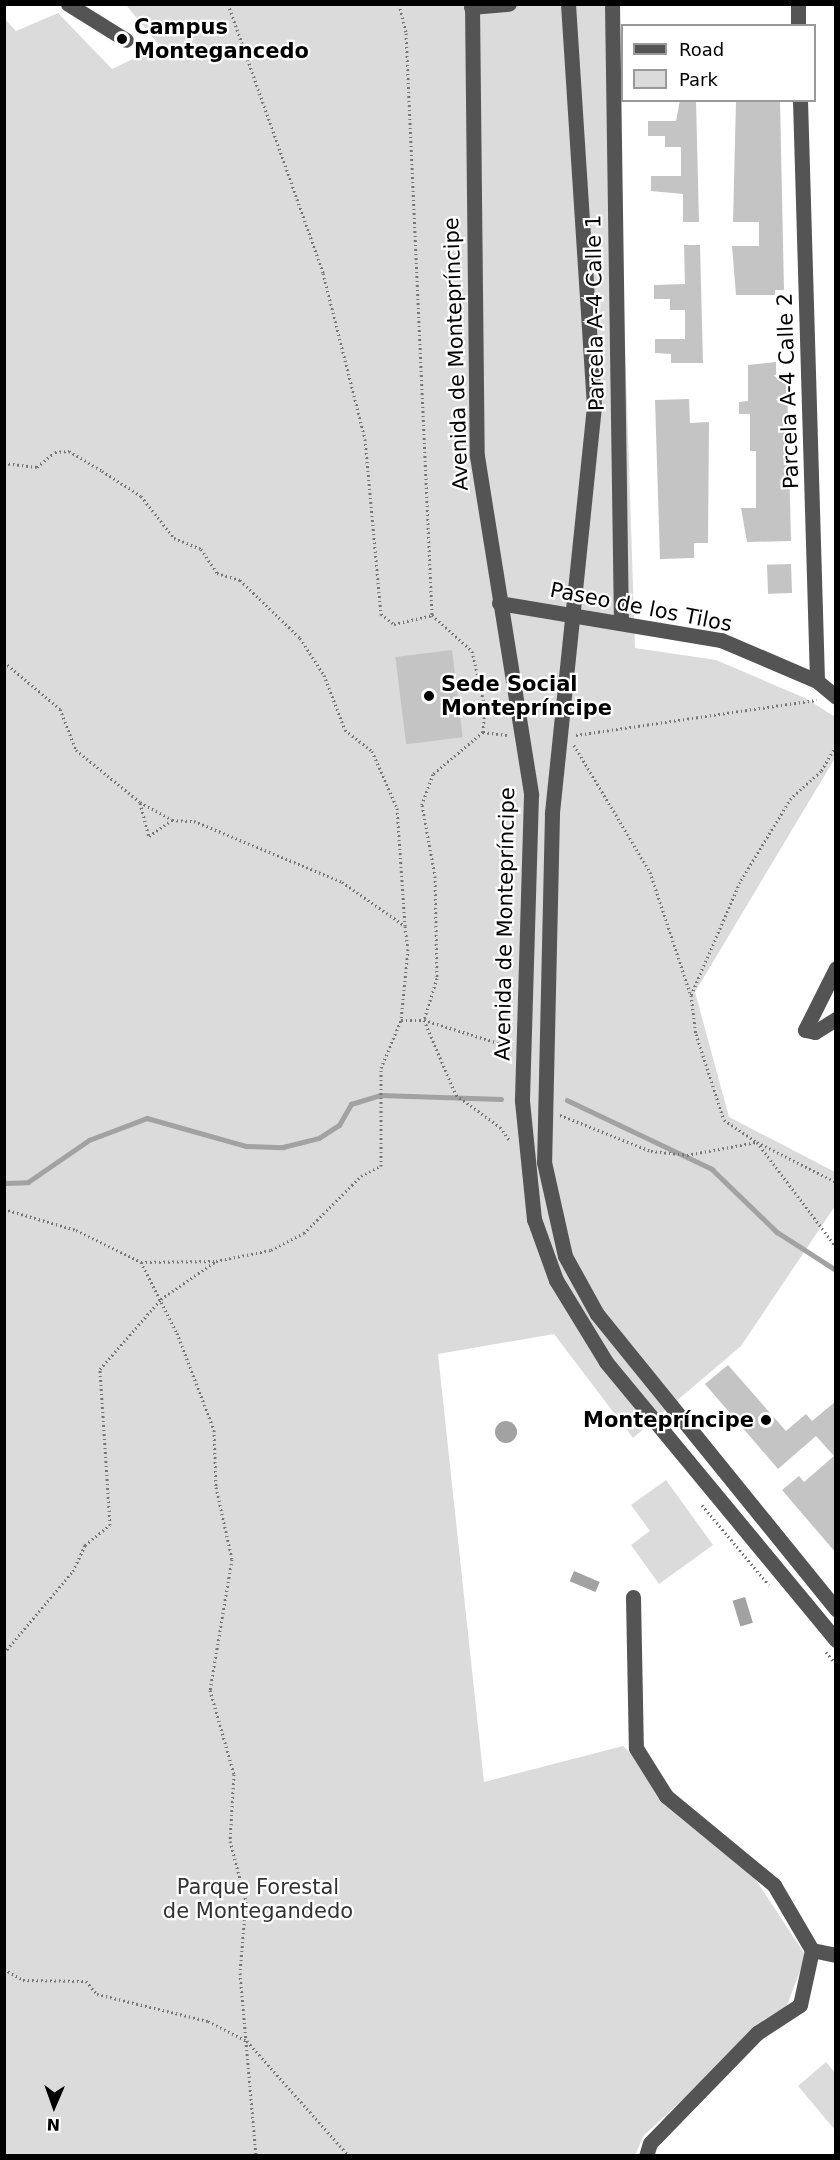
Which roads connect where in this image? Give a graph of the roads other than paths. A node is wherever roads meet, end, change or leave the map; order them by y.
1 (68, 4) edge
2 (509, 4) edge
3 (567, 4) edge
4 (612, 4) edge
5 (798, 4) edge
6 (471, 6) edge
7 (798, 24) edge
8 (126, 40) dead end
9 (800, 102) edge
10 (499, 603) junction
11 (572, 614) junction
12 (621, 622) junction
13 (817, 681) junction
14 (830, 698) edge
15 (836, 968) edge
16 (836, 1018) edge
17 (633, 1597) dead end
18 (836, 1609) edge
19 (813, 1612) junction
20 (836, 1622) edge
21 (836, 1640) edge
22 (812, 1950) junction
23 (836, 1955) edge
24 (646, 2156) edge

1 - 8 street
2 - 6 street
3 - 11 street, Avenida de Montepríncipe
4 - 12 street, Parcela A-4 Calle 1
5 - 7 street
6 - 10 street, Avenida de Montepríncipe
9 - 13 street, Parcela A-4 Calle 2
10 - 11 street, Paseo de los Tilos
10 - 19 street, Avenida de Montepríncipe
11 - 12 street, Paseo de los Tilos
11 - 18 street, Avenida de Montepríncipe
12 - 13 street, Paseo de los Tilos
13 - 14 street, Paseo de los Tilos
15 - 16 street
17 - 22 street
19 - 20 street
19 - 21 street, Avenida de Montepríncipe
22 - 23 street
22 - 24 street

